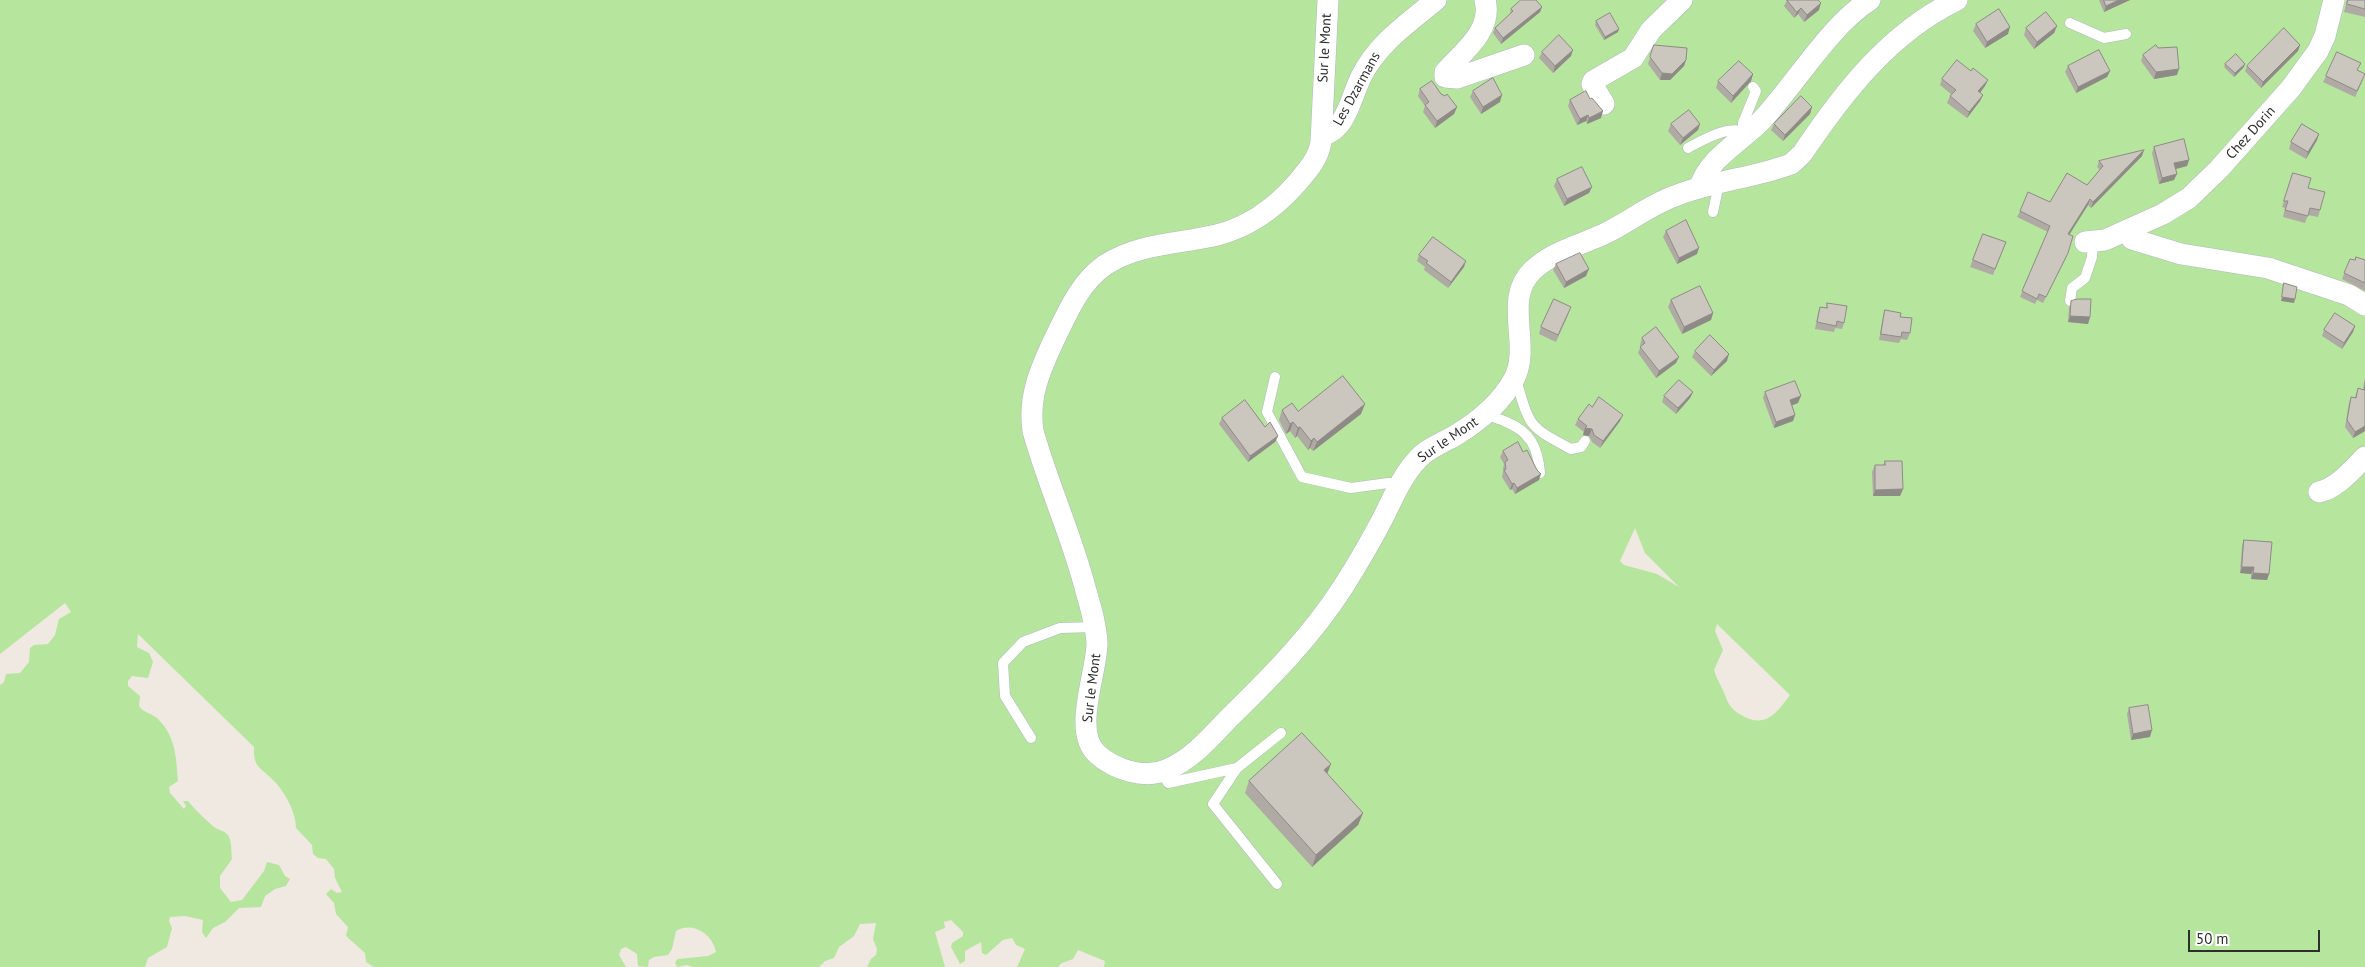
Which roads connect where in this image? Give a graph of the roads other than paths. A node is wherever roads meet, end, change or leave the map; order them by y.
1 (1328, 0) edge
2 (1436, 0) edge
3 (1485, 0) edge
4 (1682, 0) edge
5 (1870, 0) edge
6 (1957, 0) edge
7 (2334, 0) edge
8 (2070, 24) dead end
9 (2126, 34) dead end
10 (1524, 55) dead end
11 (1753, 87) dead end
12 (1604, 104) dead end
13 (1745, 133) junction
14 (1322, 135) junction
15 (1688, 148) dead end
16 (1708, 186) junction
17 (1713, 212) dead end
18 (2128, 231) junction
19 (2089, 242) joint
20 (2070, 301) edge
21 (2365, 305) edge
22 (1275, 377) dead end
23 (1513, 381) junction
24 (1487, 413) junction
25 (1585, 441) dead end
26 (2365, 457) edge
27 (1540, 473) edge
28 (1400, 484) junction
29 (2319, 492) dead end
30 (1095, 627) junction
31 (1281, 733) dead end
32 (1031, 738) dead end
33 (1237, 768) junction
34 (1162, 772) junction
35 (1277, 884) dead end

1 - 14 street, Sur le Mont
2 - 14 street, Les Dzarmans
3 - 10 street
4 - 12 street
5 - 13 street
6 - 16 street, Sur le Mont
7 - 18 street, Chez Dorin
8 - 9 lane
11 - 13 lane
13 - 15 lane
13 - 16 street
14 - 30 street, Sur le Mont
16 - 17 lane
16 - 23 street, Sur le Mont
18 - 19 street, Chez Dorin
18 - 21 street
19 - 20 lane
22 - 28 lane
23 - 24 street, Sur le Mont
23 - 25 lane
24 - 27 lane
24 - 28 street, Sur le Mont
26 - 29 street
28 - 34 street, Sur le Mont
30 - 32 lane
30 - 34 street, Sur le Mont
31 - 33 lane
33 - 34 lane
33 - 35 lane

